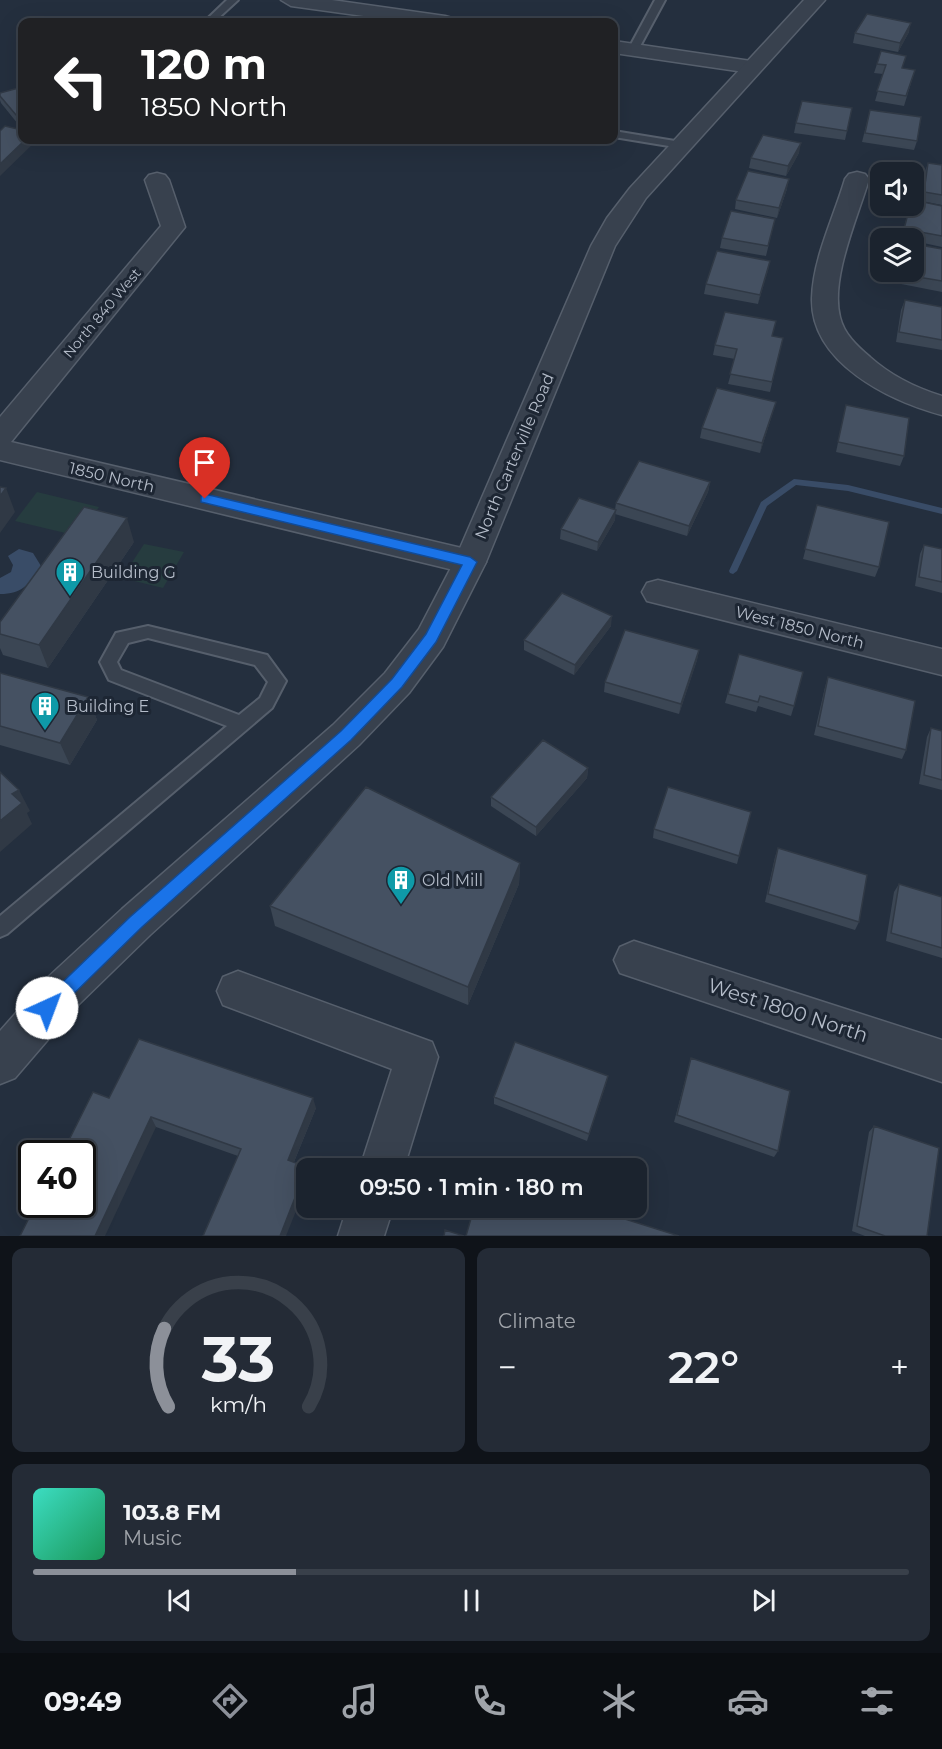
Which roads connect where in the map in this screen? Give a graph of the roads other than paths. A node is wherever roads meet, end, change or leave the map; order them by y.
1 (233, 0) edge
2 (291, 0) edge
3 (660, 0) edge
4 (815, 0) edge
5 (213, 18) edge
6 (417, 18) edge
7 (623, 49) edge
8 (751, 68) junction
9 (618, 135) edge
10 (681, 145) junction
11 (857, 179) dead end
12 (157, 180) dead end
13 (942, 406) edge
14 (0, 436) edge
15 (0, 450) edge
16 (470, 562) junction
17 (658, 592) dead end
18 (942, 662) edge
19 (242, 724) junction
20 (0, 928) edge
21 (634, 960) dead end
22 (238, 991) dead end
23 (2, 1055) edge
24 (942, 1060) edge
25 (385, 1158) edge
26 (367, 1218) edge
27 (361, 1236) edge

1 - 5 lane
2 - 6 street
3 - 7 lane
4 - 8 street, North Carterville Road
7 - 8 street
8 - 10 street, North Carterville Road
9 - 10 lane
10 - 16 street, North Carterville Road
11 - 13 street
12 - 14 street, North 840 West
15 - 16 street, 1850 North
16 - 23 street, North Carterville Road
17 - 18 street, West 1850 North
19 - 19 lane
19 - 20 lane
21 - 24 street, West 1800 North
22 - 25 street
26 - 27 street

